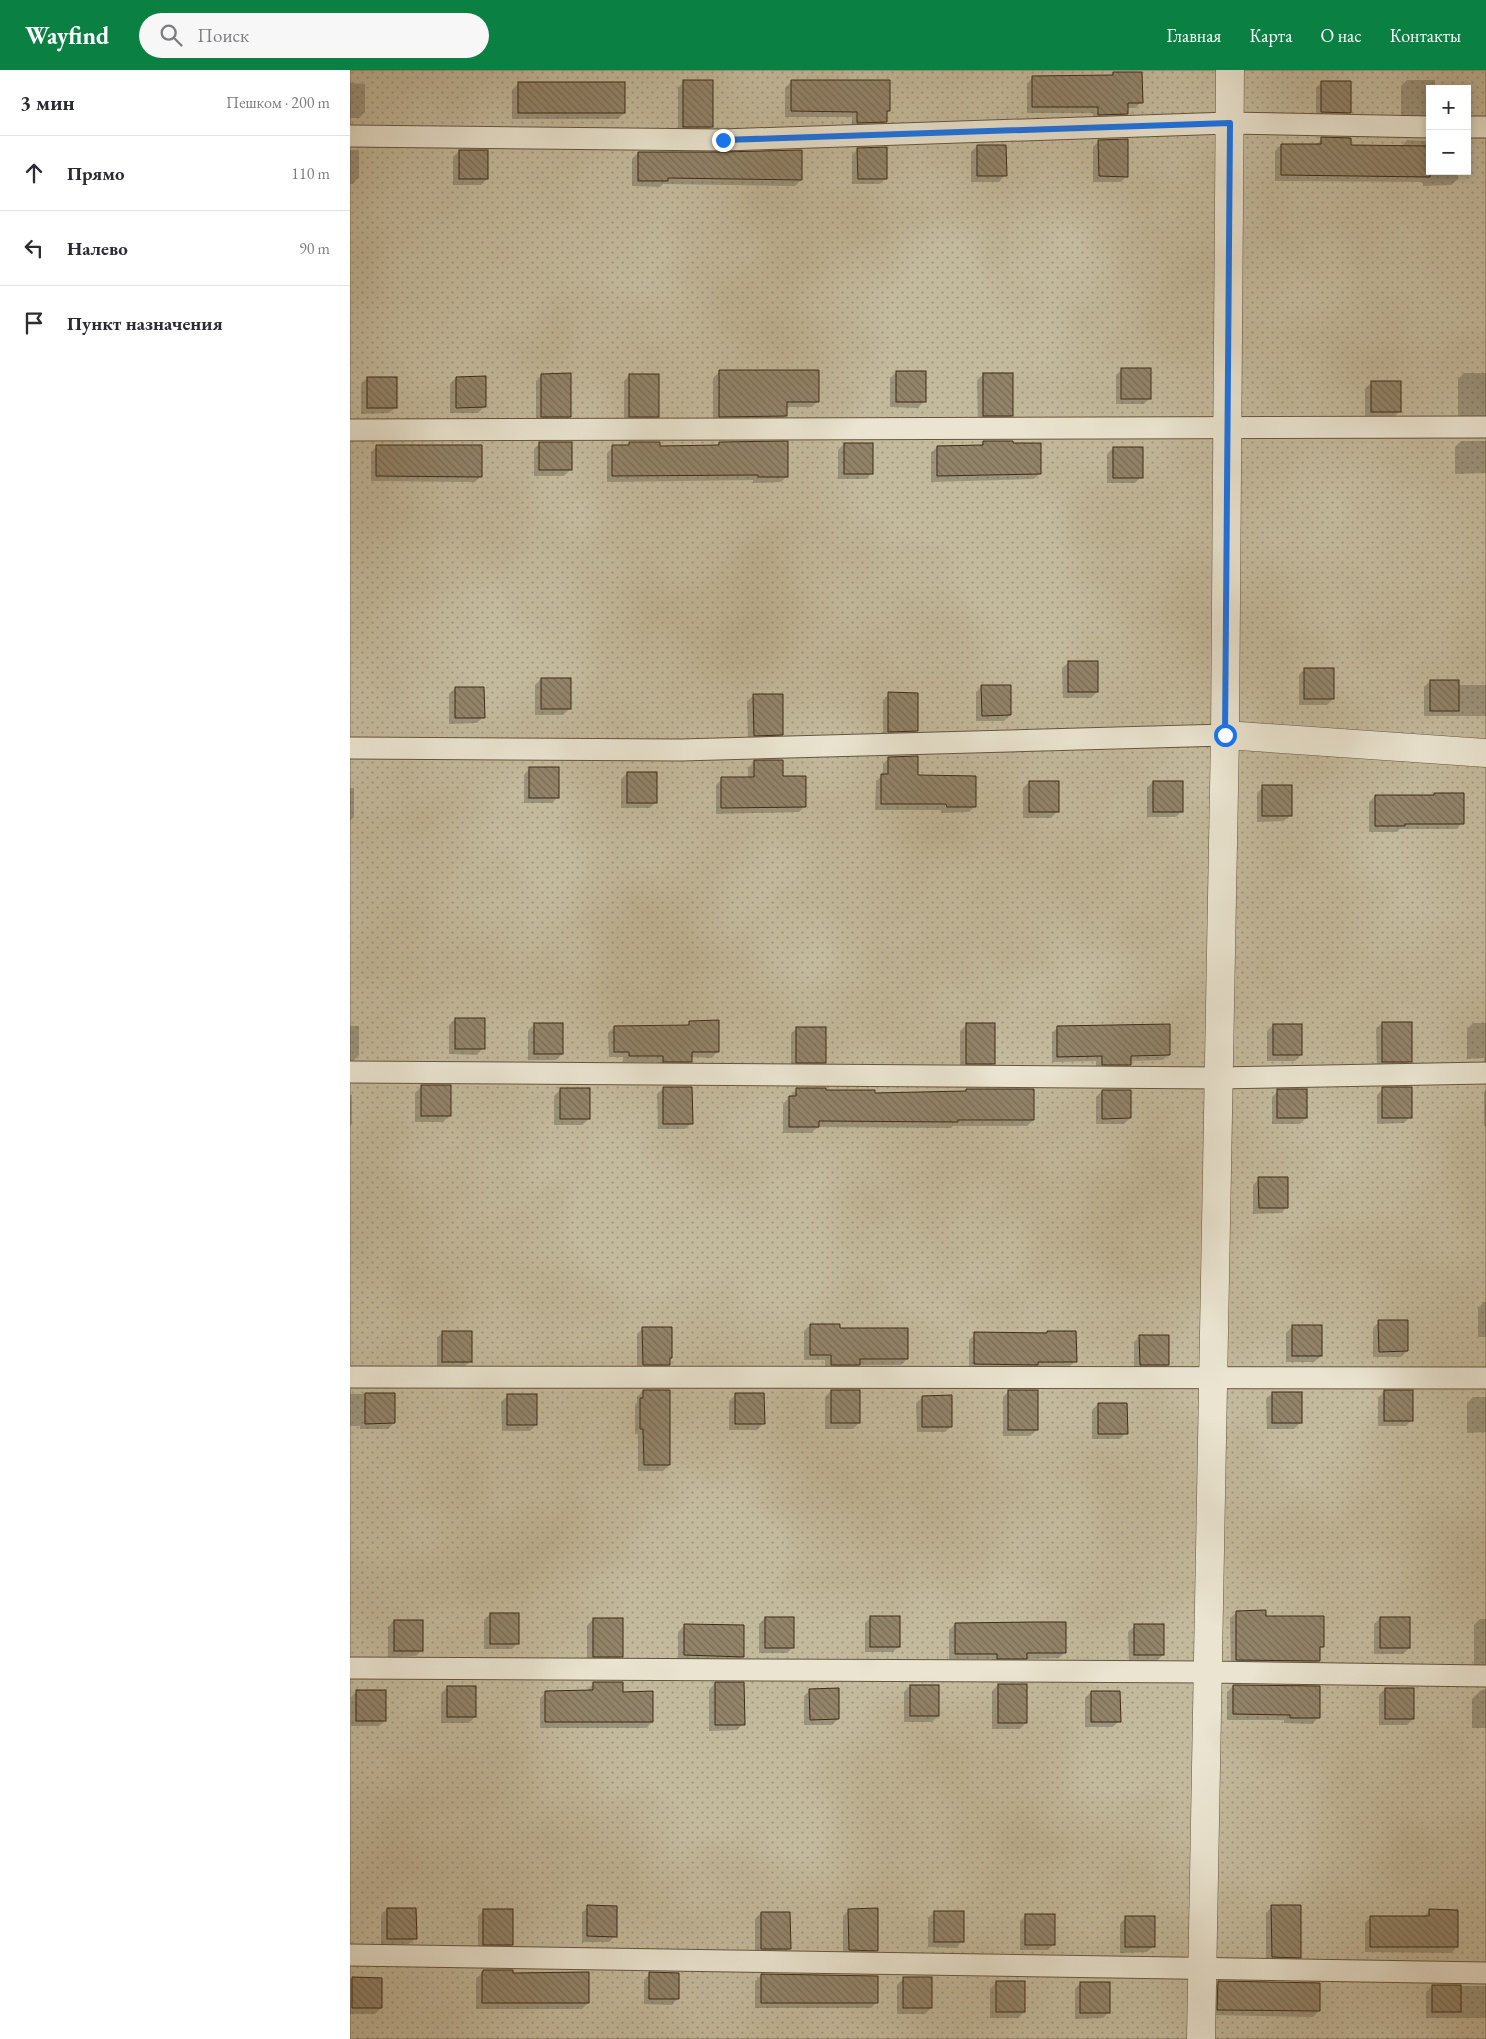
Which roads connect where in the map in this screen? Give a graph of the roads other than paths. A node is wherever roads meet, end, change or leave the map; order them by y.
1 (1230, 70) edge
2 (1230, 123) junction
3 (1426, 127) edge
4 (1471, 127) edge
5 (1486, 128) edge
6 (350, 136) edge
7 (1227, 426) junction
8 (1486, 427) edge
9 (350, 430) edge
10 (1225, 735) junction
11 (350, 748) edge
12 (1486, 753) edge
13 (350, 1072) edge
14 (1486, 1074) edge
15 (1219, 1078) junction
16 (350, 1377) edge
17 (1213, 1377) junction
18 (1486, 1378) edge
19 (350, 1668) edge
20 (1208, 1672) junction
21 (1486, 1676) edge
22 (350, 1955) edge
23 (1202, 1969) junction
24 (1486, 1973) edge
25 (1201, 2039) edge

1 - 2 street
2 - 3 lane
2 - 6 lane
2 - 7 street
4 - 5 lane
7 - 8 lane
7 - 9 lane
7 - 10 street
10 - 11 lane
10 - 12 street
10 - 15 street
13 - 15 lane
14 - 15 lane
15 - 17 street
16 - 17 lane
17 - 18 lane
17 - 20 street
19 - 20 lane
20 - 21 lane
20 - 23 street
22 - 23 lane
23 - 24 lane
23 - 25 street

